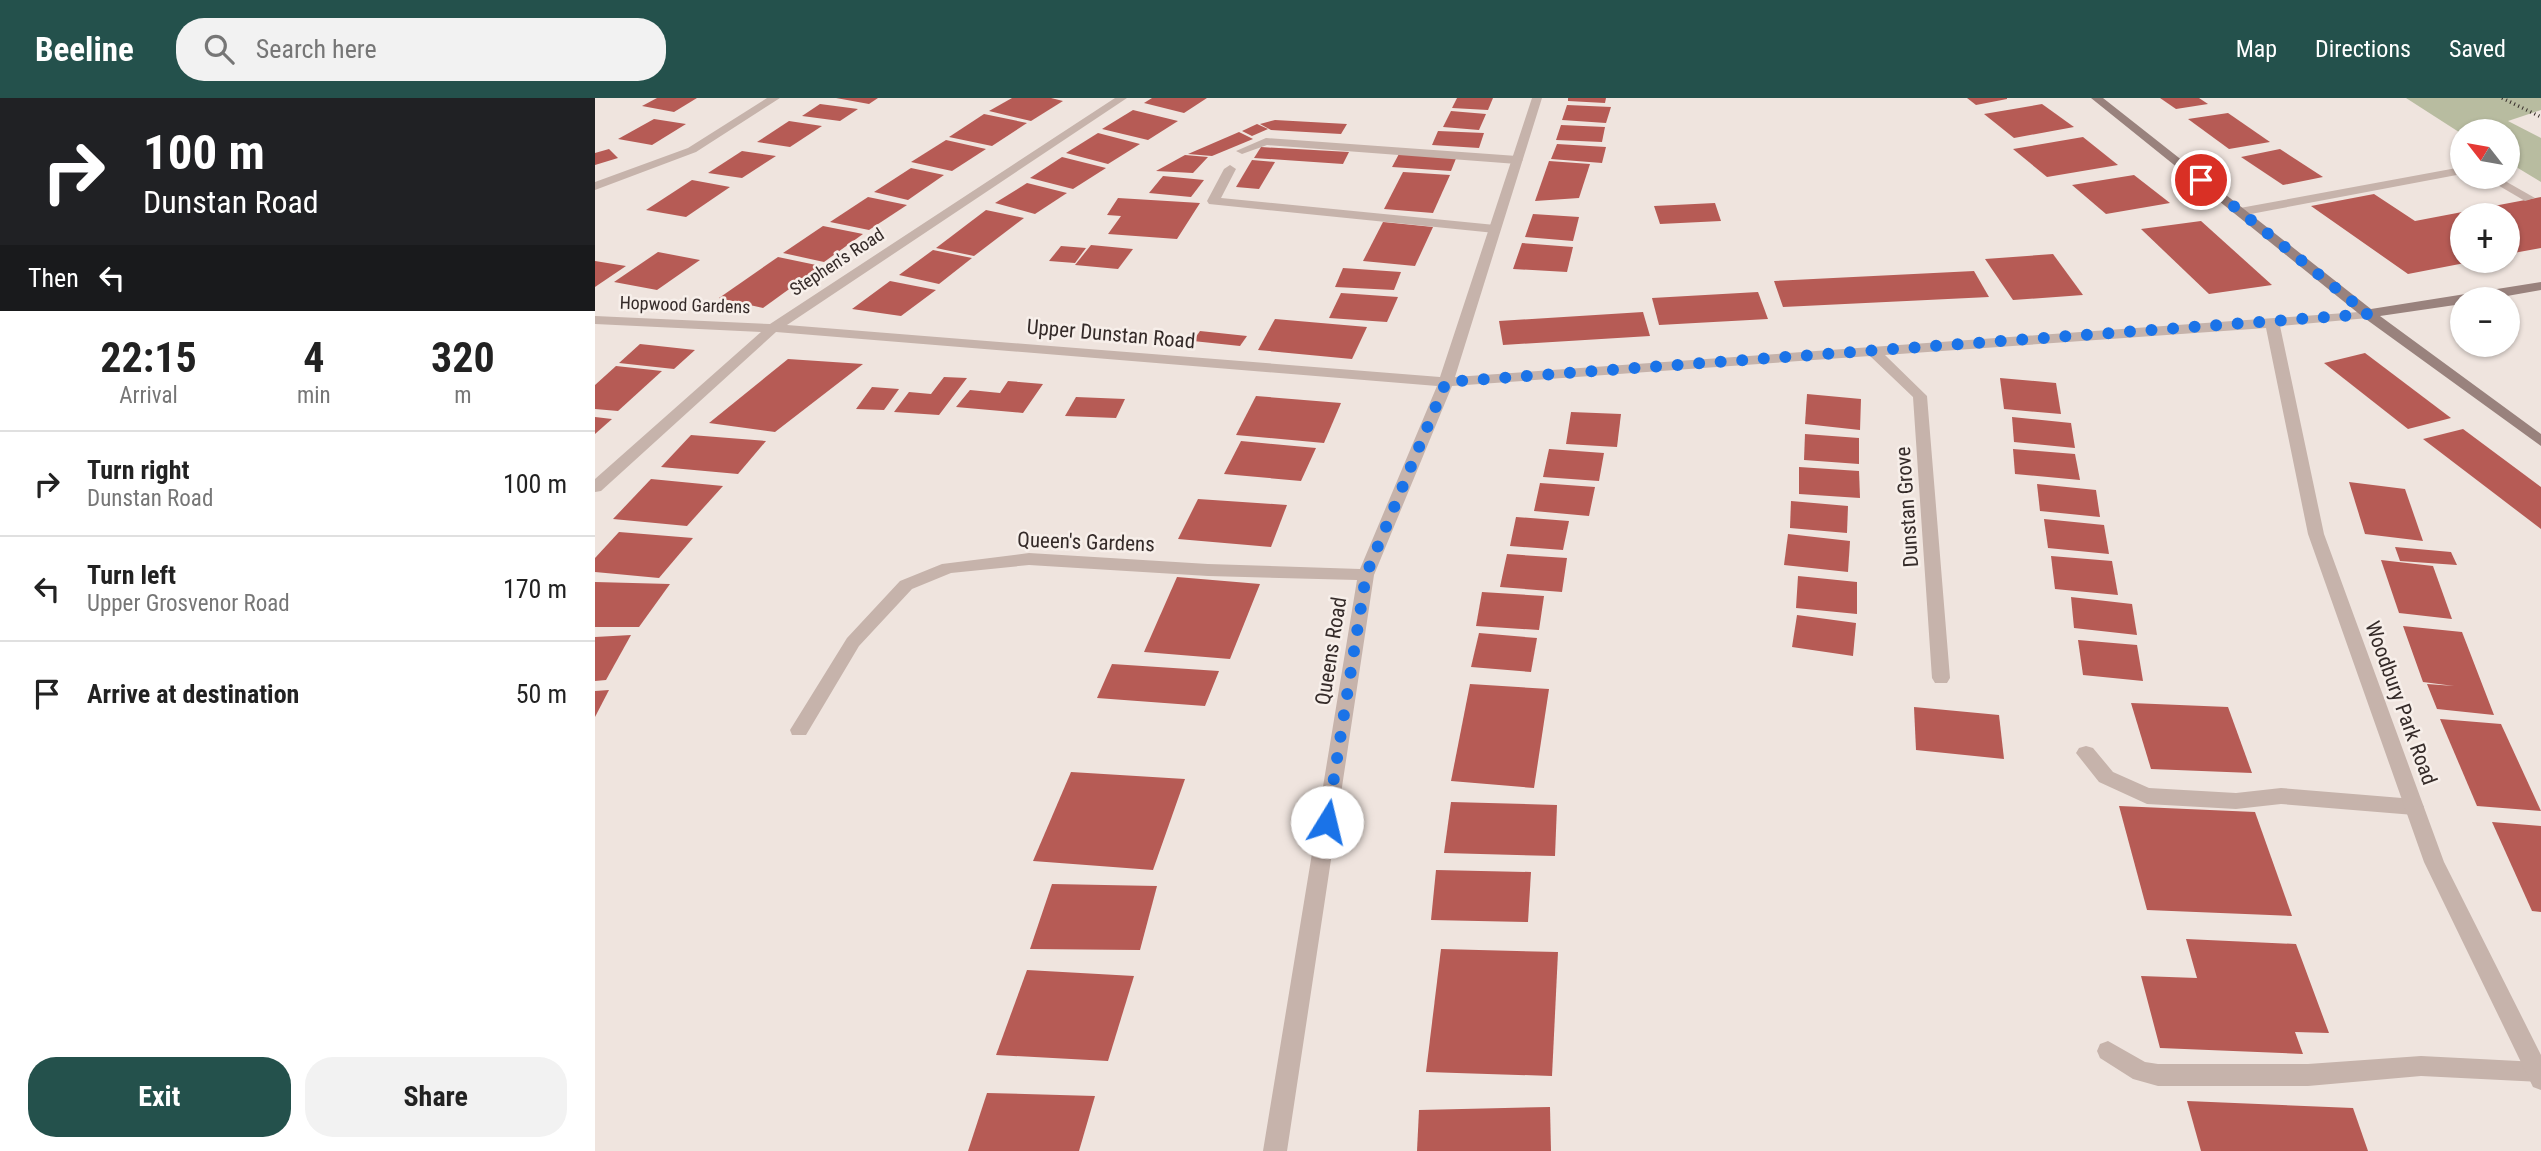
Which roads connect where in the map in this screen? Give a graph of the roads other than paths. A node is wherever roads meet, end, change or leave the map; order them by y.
1 (775, 98) edge
2 (1122, 98) edge
3 (1537, 98) edge
4 (2096, 98) edge
5 (1242, 151) dead end
6 (1517, 160) junction
7 (1230, 169) dead end
8 (2450, 172) edge
9 (595, 186) edge
10 (2512, 189) edge
11 (2529, 198) dead end
12 (2240, 212) junction
13 (1495, 229) junction
14 (2541, 286) edge
15 (2520, 290) edge
16 (2450, 302) edge
17 (2368, 314) junction
18 (595, 320) edge
19 (2272, 323) junction
20 (773, 328) junction
21 (1874, 352) junction
22 (1446, 382) junction
23 (2541, 441) edge
24 (595, 487) edge
25 (1366, 575) junction
26 (1941, 678) dead end
27 (799, 730) dead end
28 (2087, 753) dead end
29 (2414, 807) junction
30 (2108, 1051) dead end
31 (2539, 1076) edge
32 (1275, 1151) edge

1 - 9 street
2 - 20 street, Stephen's Road
3 - 6 street, Queens Road
4 - 12 street
5 - 6 street
6 - 13 street, Queens Road
7 - 13 street
8 - 12 street
10 - 11 street
12 - 17 street
13 - 22 street, Queens Road
14 - 15 street
16 - 17 street
17 - 19 street, Upper Dunstan Road
17 - 23 street
18 - 20 street, Hopwood Gardens
19 - 21 street, Upper Dunstan Road
19 - 29 street, Woodbury Park Road
20 - 22 street, Upper Dunstan Road
20 - 24 street, Stephen's Road
21 - 22 street, Upper Dunstan Road
21 - 26 street, Dunstan Grove
22 - 25 street, Queens Road
25 - 27 street, Queen's Gardens
25 - 32 street, Queens Road
28 - 29 street
29 - 31 street, Woodbury Park Road
30 - 31 street

